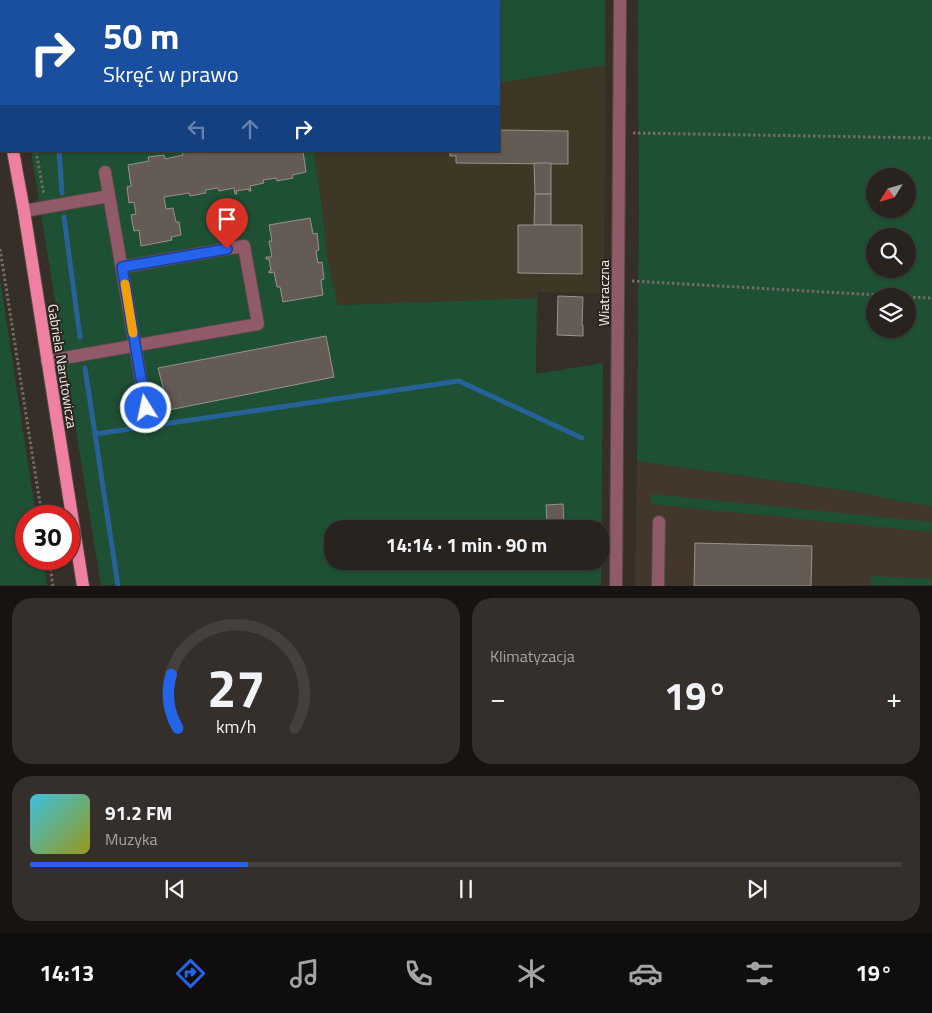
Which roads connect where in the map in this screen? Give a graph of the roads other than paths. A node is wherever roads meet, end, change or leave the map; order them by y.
1 (620, 0) edge
2 (13, 152) edge
3 (105, 172) dead end
4 (109, 196) junction
5 (24, 211) junction
6 (122, 267) junction
7 (135, 345) junction
8 (47, 361) junction
9 (146, 408) dead end
10 (659, 522) dead end
11 (83, 586) edge
12 (616, 586) edge
13 (658, 586) edge

1 - 12 street, Wiatraczna
2 - 5 main road, Gabriela Narutowicza
3 - 4 street
4 - 5 street
4 - 6 street
5 - 8 main road, Gabriela Narutowicza
6 - 7 street
6 - 7 street
7 - 8 street
7 - 9 street
8 - 11 main road, Gabriela Narutowicza
10 - 13 street

